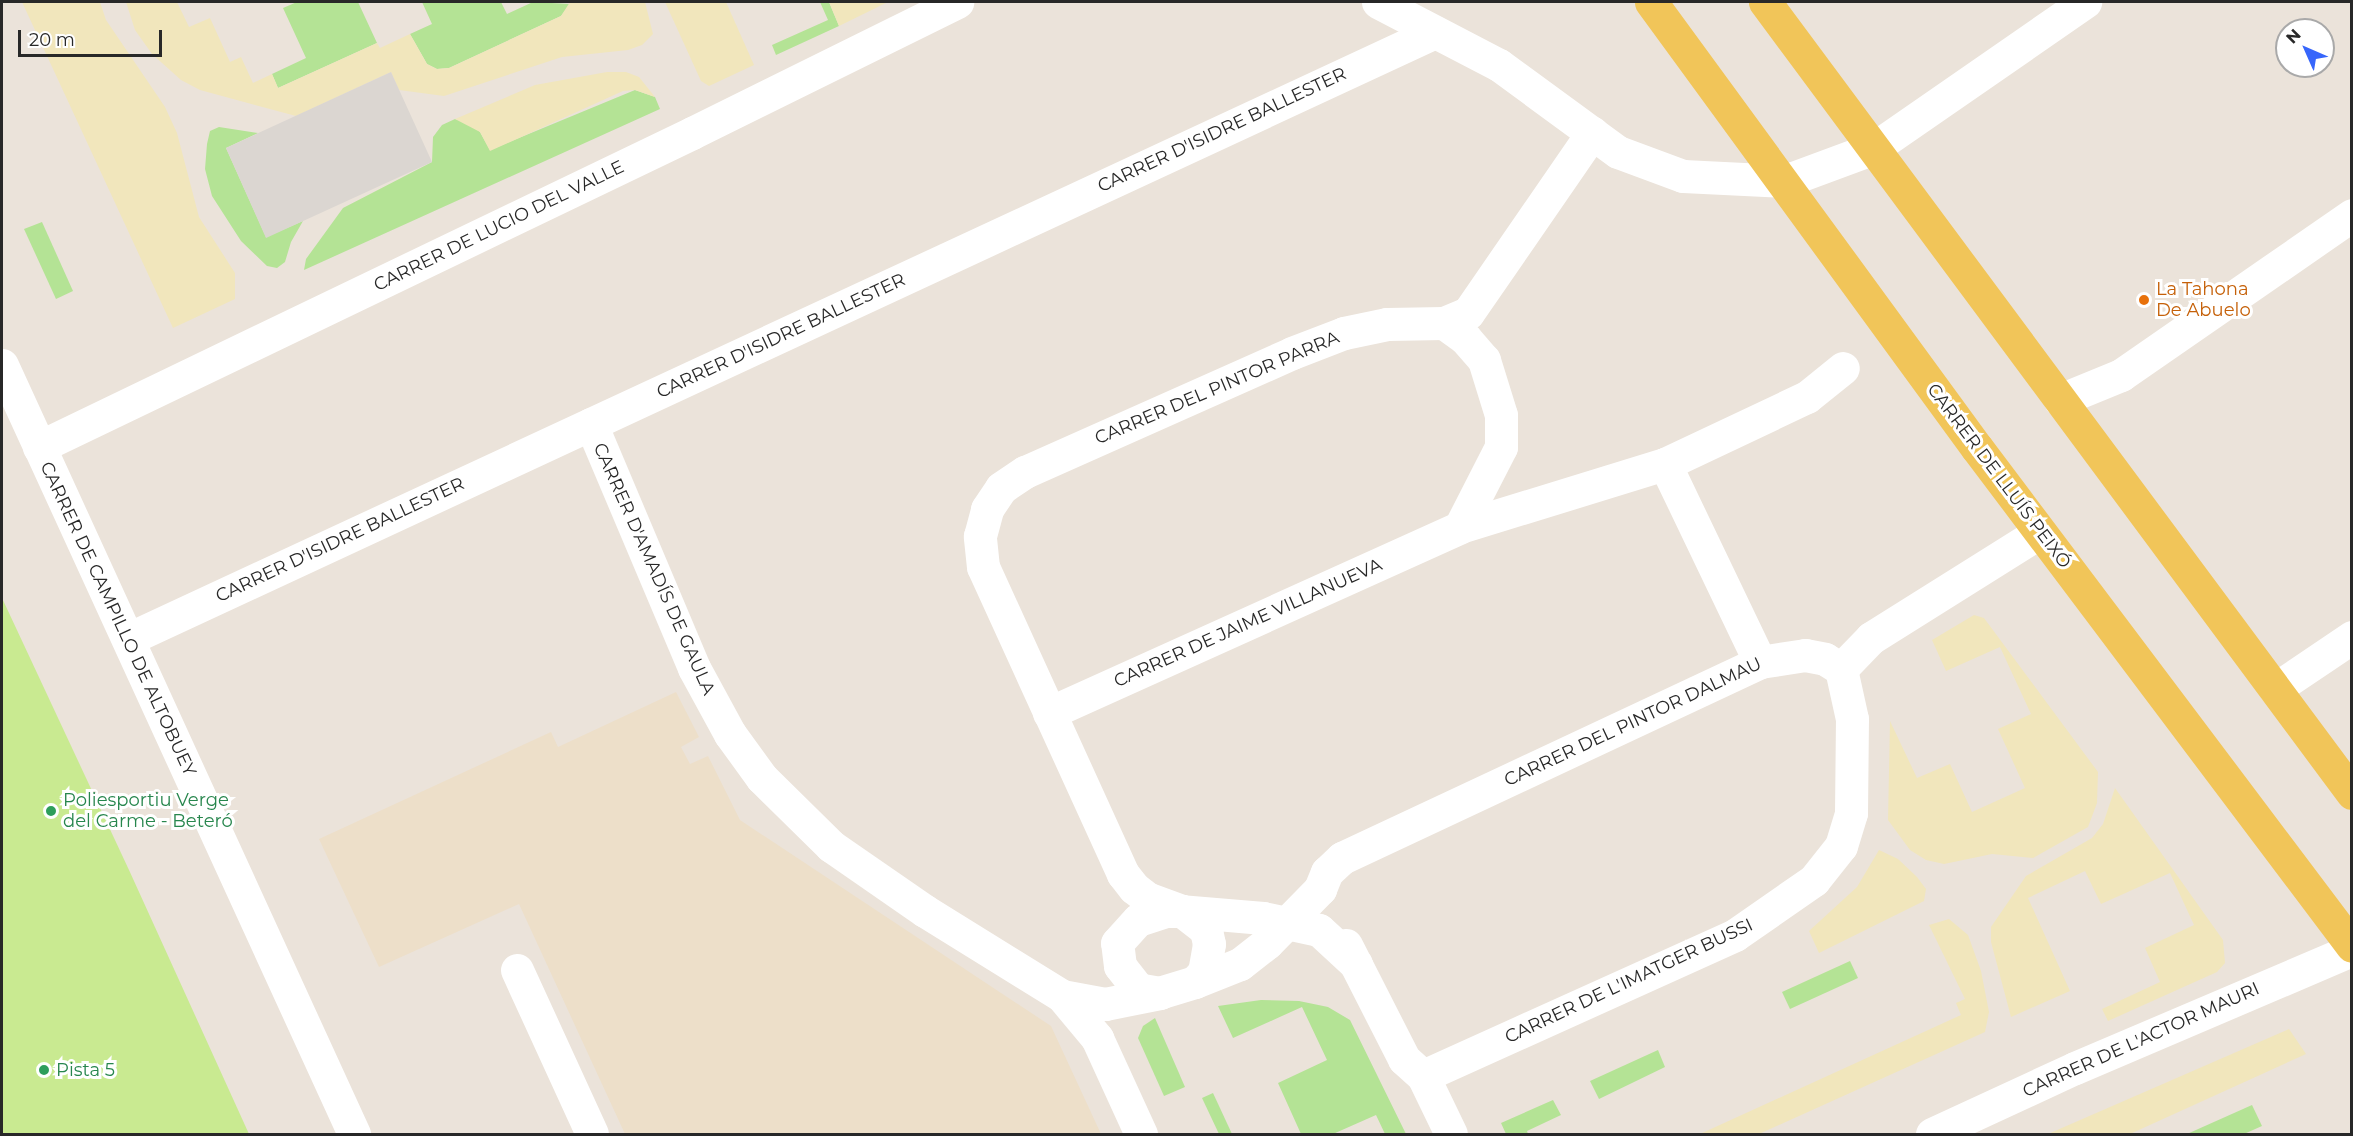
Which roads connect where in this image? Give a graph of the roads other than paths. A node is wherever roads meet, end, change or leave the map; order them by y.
1 (1378, 2) edge
2 (1651, 2) edge
3 (1765, 2) edge
4 (2085, 2) edge
5 (944, 5) edge
6 (1435, 32) junction
7 (1592, 133) junction
8 (1874, 148) junction
9 (1785, 181) junction
10 (2352, 215) edge
11 (1444, 323) junction
12 (2, 365) edge
13 (1843, 368) dead end
14 (2060, 400) junction
15 (591, 424) junction
16 (39, 447) junction
17 (1665, 464) junction
18 (1461, 527) junction
19 (2040, 532) junction
20 (2352, 637) edge
21 (128, 639) junction
22 (1760, 662) junction
23 (1841, 669) junction
24 (2275, 689) junction
25 (1049, 713) junction
26 (2352, 793) edge
27 (1320, 889) junction
28 (1182, 911) junction
29 (1288, 922) junction
30 (1117, 943) junction
31 (2352, 948) edge
32 (1356, 964) junction
33 (517, 970) dead end
34 (1195, 982) junction
35 (1160, 993) junction
36 (1062, 996) junction
37 (1096, 1003) junction
38 (1097, 1038) junction
39 (1424, 1076) junction
40 (354, 1134) edge
41 (592, 1134) edge
42 (1141, 1134) edge
43 (1451, 1134) edge
44 (1932, 1134) edge

1 - 6 street
2 - 9 main road, CARRER DE LLUÍS PEIXÓ
3 - 8 main road
4 - 8 street
5 - 16 street, CARRER DE LUCIO DEL VALLE
6 - 7 street
6 - 15 street, CARRER D'ISIDRE BALLESTER
7 - 9 street
7 - 11 street, CARRER DEL PINTOR PARRA
8 - 9 street
8 - 14 main road
9 - 19 main road, CARRER DE LLUÍS PEIXÓ
10 - 14 street
11 - 18 street
11 - 25 street, CARRER DEL PINTOR PARRA
12 - 16 street, CARRER DE CAMPILLO DE ALTOBUEY
13 - 17 street, CARRER DE JAIME VILLANUEVA
14 - 24 main road
15 - 21 street, CARRER D'ISIDRE BALLESTER
15 - 36 street, CARRER D'AMADÍS DE GAULA
16 - 21 street, CARRER DE CAMPILLO DE ALTOBUEY
17 - 18 street, CARRER DE JAIME VILLANUEVA
17 - 22 street
18 - 25 street, CARRER DE JAIME VILLANUEVA
19 - 23 street
19 - 31 main road, CARRER DE LLUÍS PEIXÓ
20 - 24 street
21 - 40 street, CARRER DE CAMPILLO DE ALTOBUEY
22 - 23 street, CARRER DEL PINTOR DALMAU
22 - 27 street, CARRER DEL PINTOR DALMAU
23 - 39 street, CARRER DE L'IMATGER BUSSI
24 - 26 main road
25 - 28 street
27 - 29 street, CARRER DEL PINTOR DALMAU
27 - 32 street
28 - 29 street
28 - 30 street
28 - 34 street
29 - 32 street
29 - 34 street, CARRER DEL PINTOR DALMAU
30 - 35 street
30 - 37 street
31 - 44 street, CARRER DE L'ACTOR MAURI
32 - 39 street
33 - 41 street
34 - 35 street, CARRER DEL PINTOR DALMAU
35 - 37 street, CARRER DEL PINTOR DALMAU
36 - 37 street, CARRER DEL PINTOR DALMAU
36 - 38 street, CARRER D'AMADÍS DE GAULA
37 - 38 street
38 - 42 street, CARRER D'AMADÍS DE GAULA
39 - 43 street

